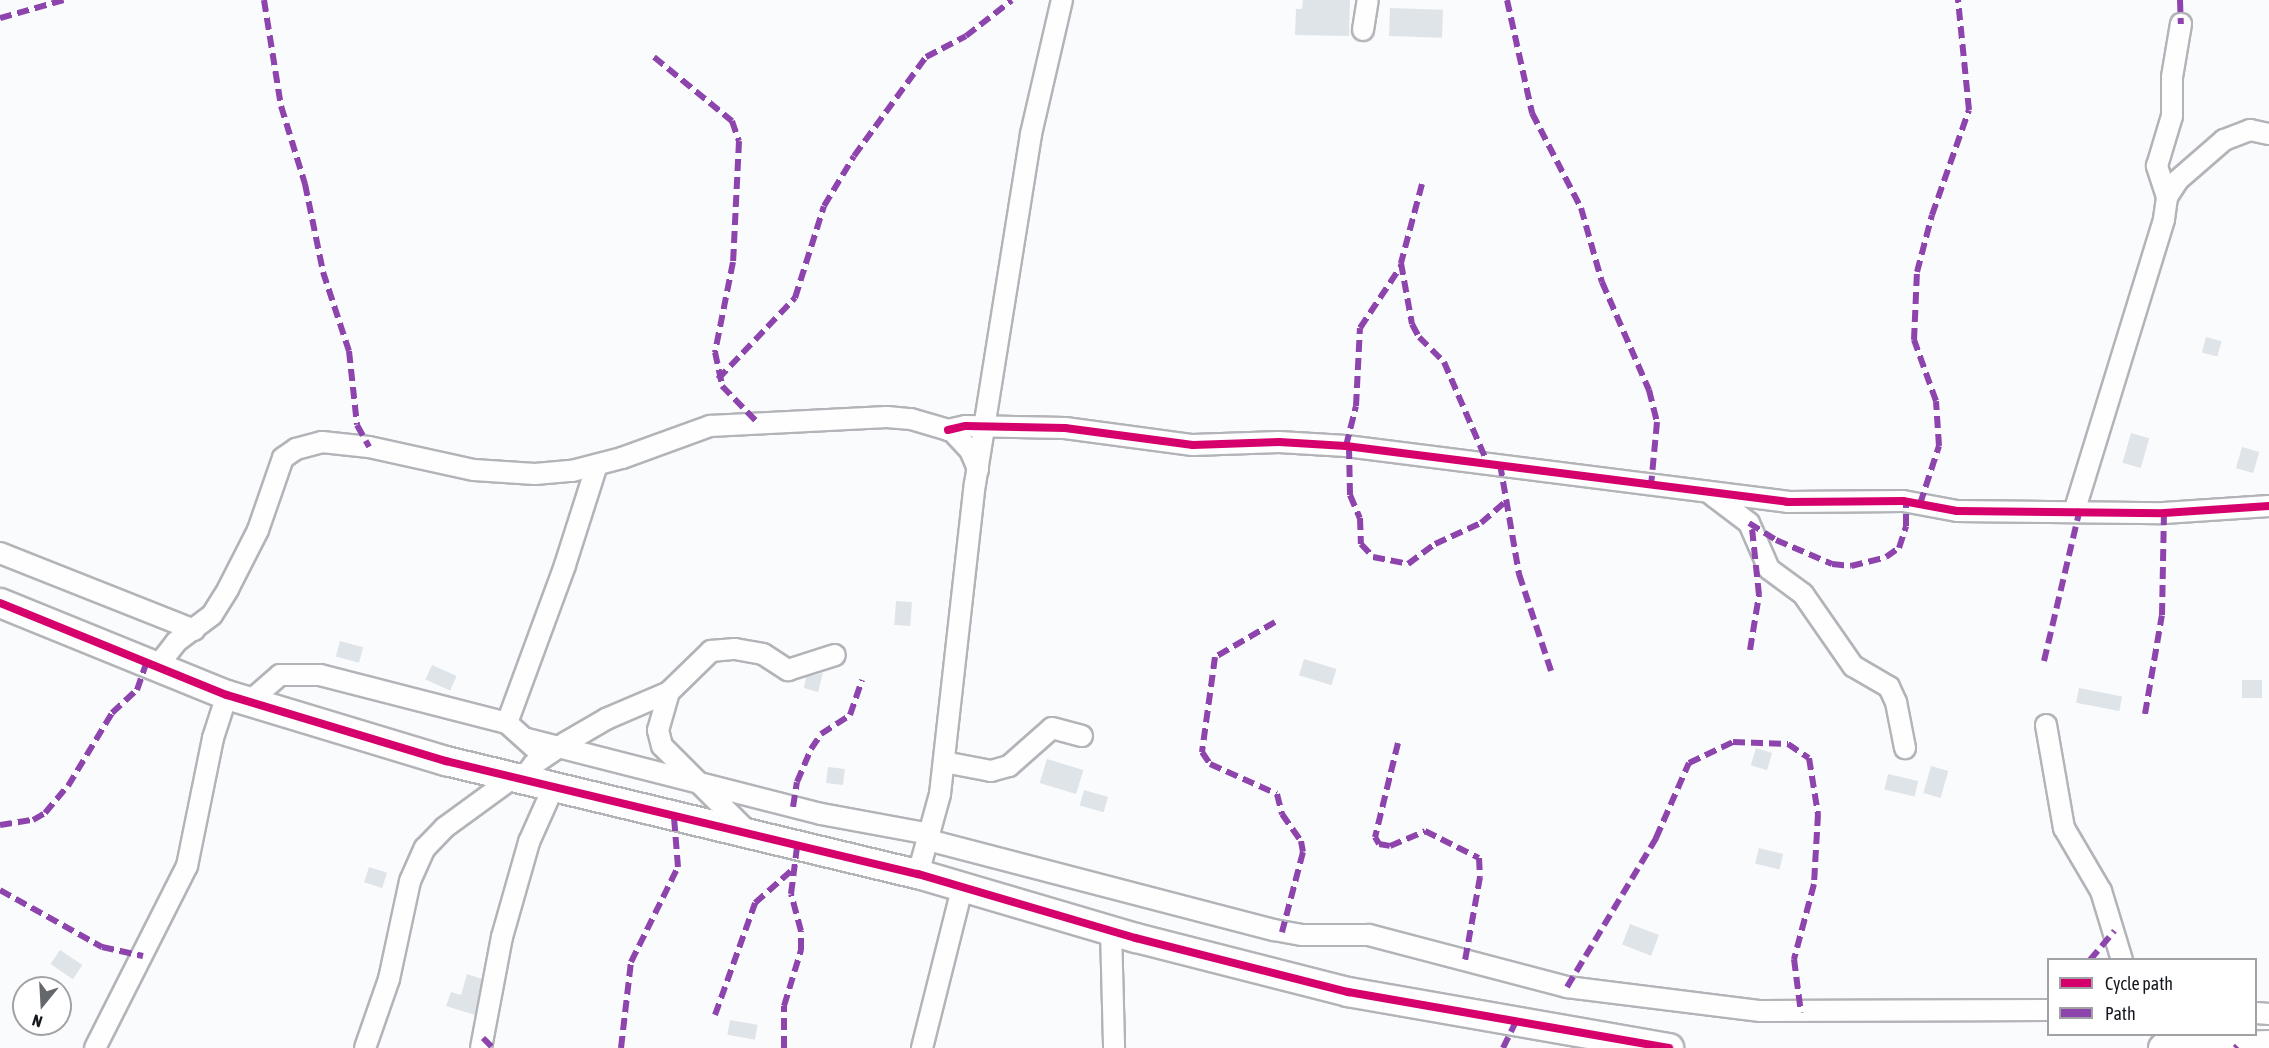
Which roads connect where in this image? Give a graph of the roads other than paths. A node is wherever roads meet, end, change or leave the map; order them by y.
1 (1062, 0) edge
2 (1368, 0) edge
3 (2181, 24) dead end
4 (1363, 30) dead end
5 (2269, 134) edge
6 (2167, 197) junction
7 (986, 426) junction
8 (948, 430) junction
9 (597, 465) junction
10 (978, 469) junction
11 (1711, 495) junction
12 (2269, 506) edge
13 (2075, 509) junction
14 (0, 553) edge
15 (0, 603) edge
16 (194, 630) junction
17 (835, 655) dead end
18 (156, 668) junction
19 (669, 692) junction
20 (238, 698) junction
21 (507, 723) junction
22 (2046, 725) dead end
23 (1082, 736) dead end
24 (1905, 748) dead end
25 (550, 753) junction
26 (944, 762) junction
27 (519, 778) junction
28 (693, 781) junction
29 (553, 788) junction
30 (750, 835) junction
31 (929, 837) junction
32 (918, 874) junction
33 (963, 885) junction
34 (1112, 930) junction
35 (2121, 958) edge
36 (2047, 1010) edge
37 (2269, 1045) edge
38 (95, 1048) edge
39 (365, 1048) edge
40 (481, 1048) edge
41 (922, 1048) edge
42 (1114, 1048) edge
43 (1669, 1048) edge
44 (2163, 1048) edge

1 - 7 street
2 - 4 street
3 - 6 street
5 - 6 street
6 - 13 street
7 - 8 street
7 - 10 street
7 - 11 street
8 - 9 street
8 - 10 street
9 - 16 street
9 - 21 street
10 - 26 street
11 - 13 street
11 - 24 street
12 - 13 street
14 - 16 street
15 - 18 street
16 - 18 street
17 - 19 street
18 - 20 street
19 - 25 street
19 - 28 street
20 - 21 street
20 - 27 street
20 - 38 street
21 - 25 street
22 - 35 street
23 - 26 street
25 - 27 street
25 - 28 street
26 - 31 street
27 - 29 street
27 - 39 street
28 - 30 street
28 - 31 street
29 - 30 street
29 - 40 street
30 - 32 street
31 - 32 street
31 - 36 street
32 - 33 street
33 - 34 street
33 - 41 street
34 - 42 street
34 - 43 street
37 - 44 street

